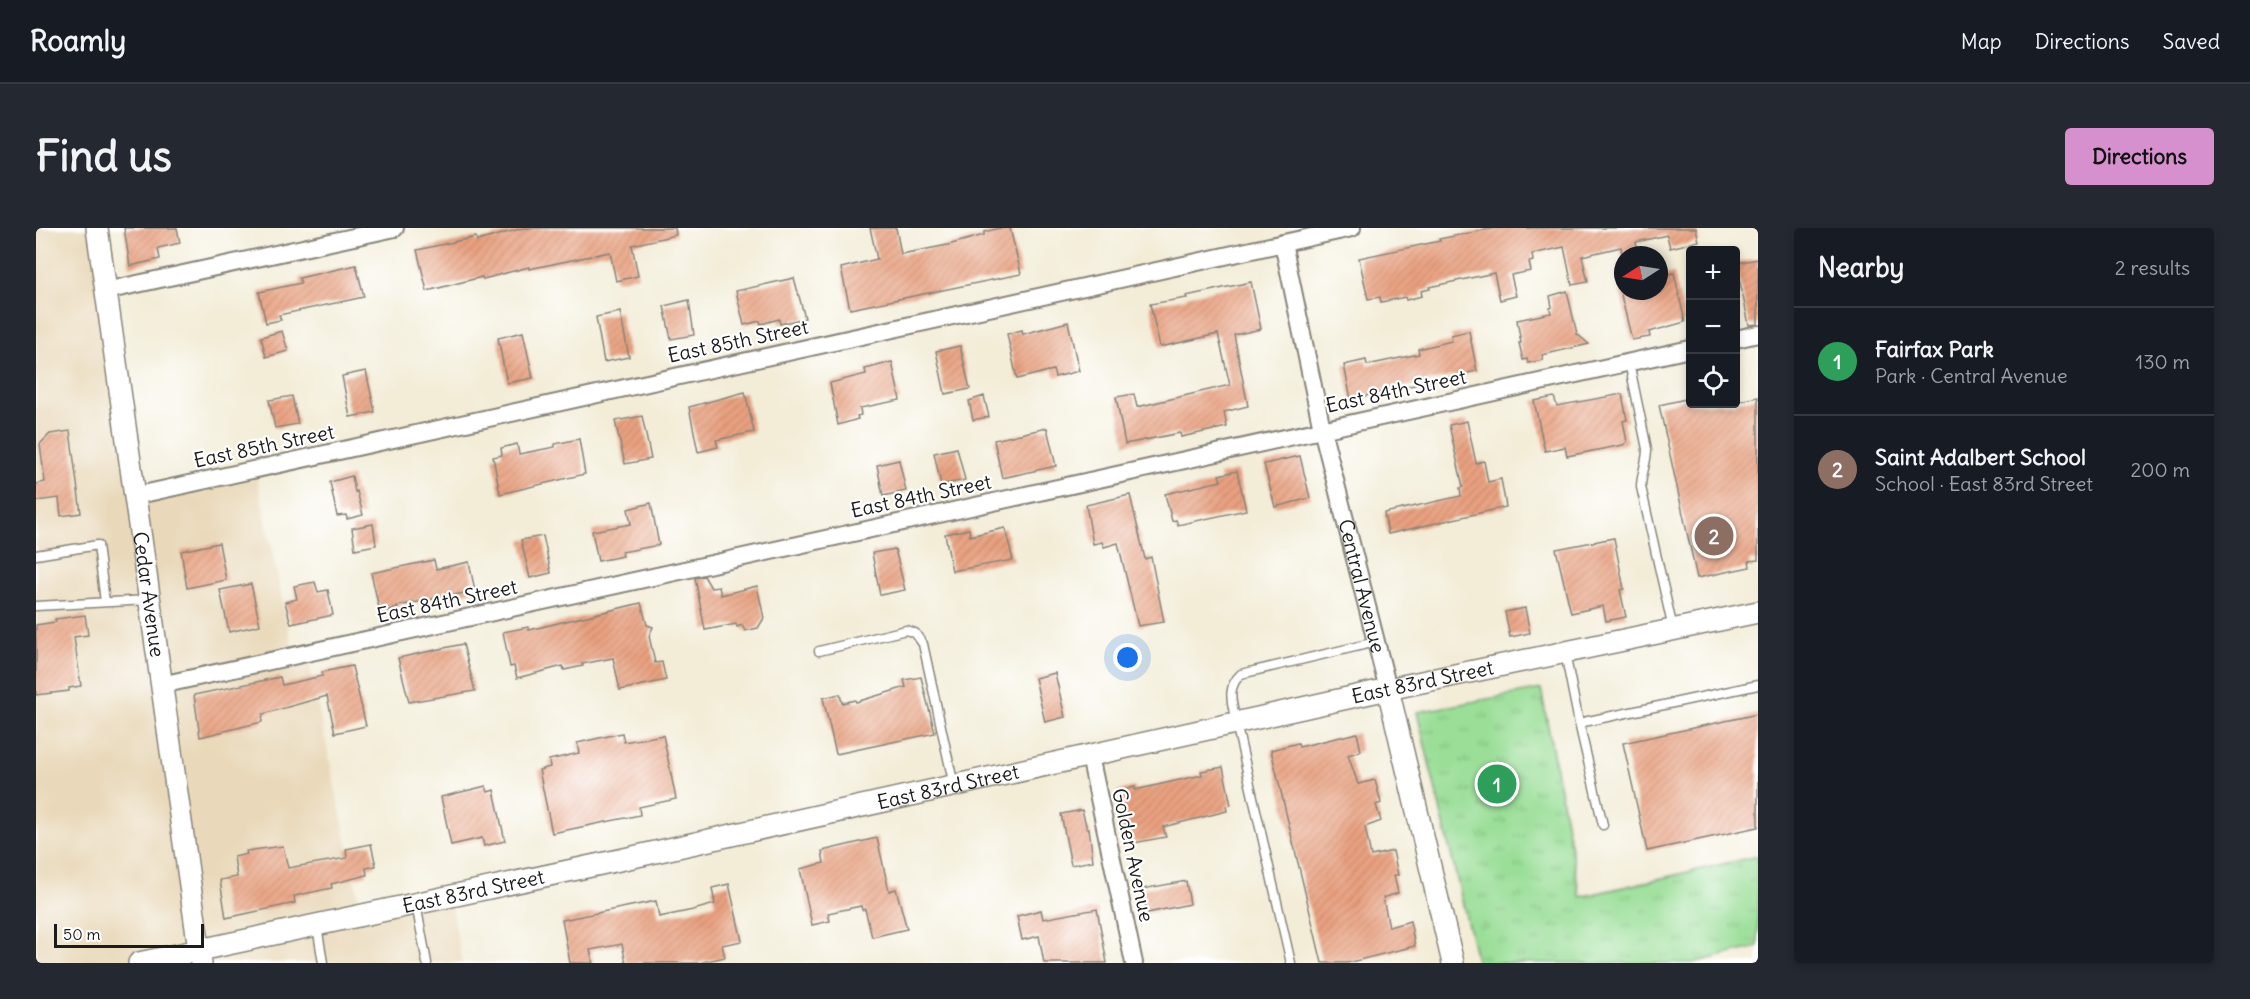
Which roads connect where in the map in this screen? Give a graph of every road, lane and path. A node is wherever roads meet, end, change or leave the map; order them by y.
1 (97, 228) edge
2 (395, 228) edge
3 (1352, 228) edge
4 (1282, 243) junction
5 (105, 291) junction
6 (1758, 334) edge
7 (1740, 338) edge
8 (1686, 350) edge
9 (1629, 362) junction
10 (1322, 429) junction
11 (134, 496) junction
12 (36, 555) edge
13 (149, 600) junction
14 (105, 602) junction
15 (36, 606) edge
16 (1758, 612) edge
17 (1673, 630) junction
18 (1376, 642) junction
19 (819, 651) dead end
20 (1565, 652) junction
21 (161, 685) junction
22 (1758, 685) edge
23 (1388, 689) junction
24 (1236, 723) junction
25 (1579, 723) junction
26 (1090, 756) junction
27 (954, 786) junction
28 (1603, 825) dead end
29 (416, 904) junction
30 (316, 926) junction
31 (200, 957) edge
32 (139, 963) edge
33 (323, 963) edge
34 (427, 963) edge
35 (1134, 963) edge
36 (1291, 963) edge
37 (1454, 963) edge

1 - 5 street, Cedar Avenue
2 - 5 street
3 - 4 street, East 85th Street
4 - 10 street, Central Avenue
4 - 11 street, East 85th Street
5 - 11 street, Cedar Avenue
6 - 7 street
8 - 9 street, East 84th Street
9 - 10 street, East 84th Street
9 - 17 lane
10 - 18 street, Central Avenue
10 - 21 street, East 84th Street
11 - 13 street, Cedar Avenue
12 - 14 lane
13 - 14 lane
13 - 21 street, Cedar Avenue
14 - 15 lane
16 - 17 street, East 83rd Street
17 - 20 street, East 83rd Street
18 - 23 street, Central Avenue
18 - 24 lane
19 - 27 lane
20 - 23 street, East 83rd Street
20 - 25 lane
21 - 31 street, Cedar Avenue
22 - 25 lane
23 - 24 street, East 83rd Street
23 - 37 street, Central Avenue
24 - 26 street, East 83rd Street
24 - 36 lane
25 - 28 lane
26 - 27 street, East 83rd Street
26 - 35 street, Golden Avenue
27 - 29 street, East 83rd Street
29 - 30 street, East 83rd Street
29 - 34 lane
30 - 31 street, East 83rd Street
30 - 33 lane
31 - 32 street, East 83rd Street

